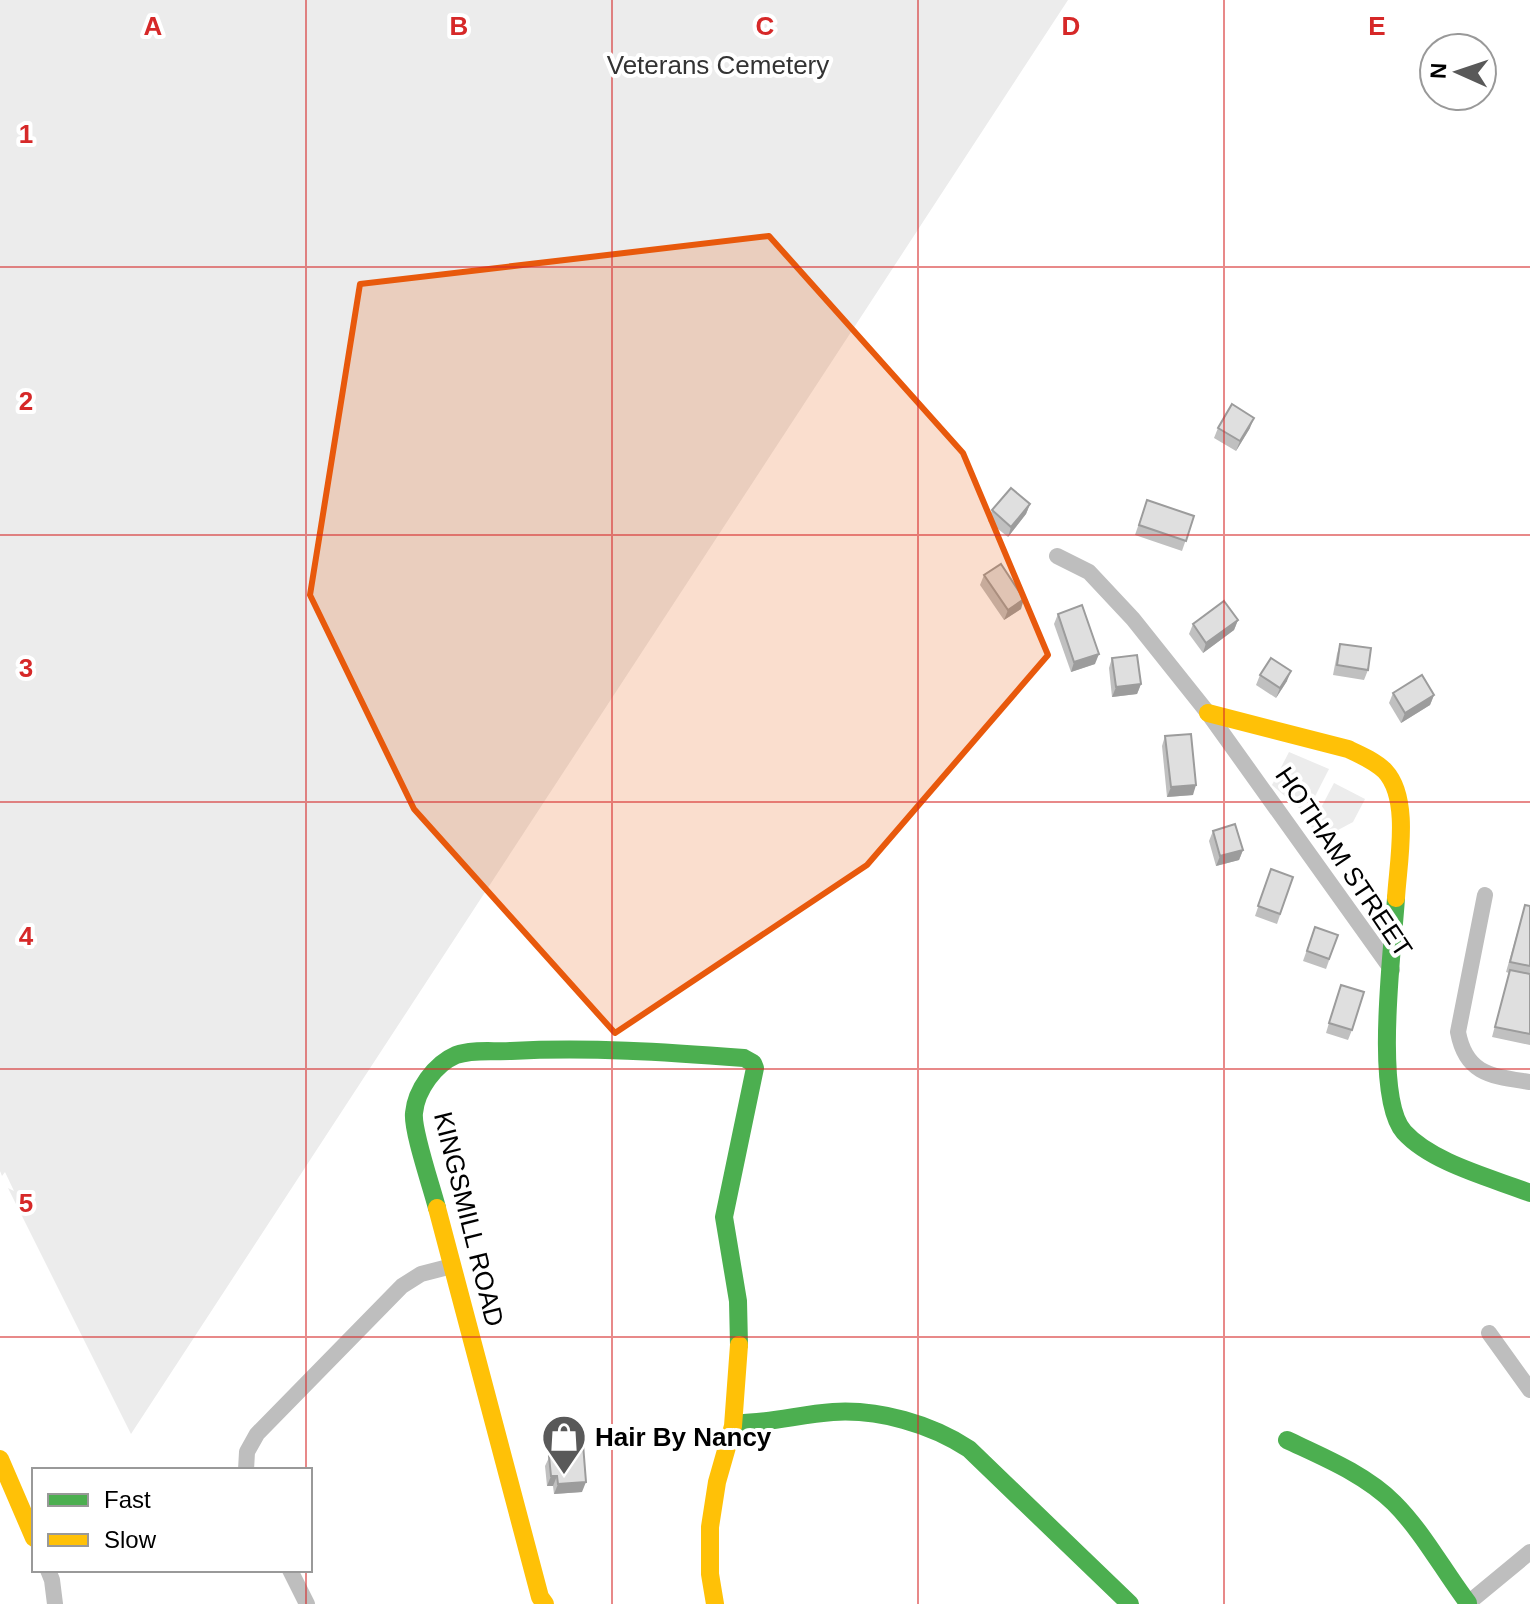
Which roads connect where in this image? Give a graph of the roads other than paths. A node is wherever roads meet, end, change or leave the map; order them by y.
1 (1057, 556) dead end
2 (1208, 713) junction
3 (1485, 895) dead end
4 (1392, 970) junction
5 (1530, 1082) edge
6 (1530, 1193) edge
7 (452, 1266) junction
8 (1489, 1333) dead end
9 (1530, 1390) edge
10 (734, 1423) junction
11 (1287, 1440) dead end
12 (0, 1459) edge
13 (246, 1468) edge
14 (32, 1533) edge
15 (1530, 1552) edge
16 (49, 1572) edge
17 (291, 1572) edge
18 (1467, 1603) edge
19 (55, 1604) edge
20 (307, 1604) edge
21 (545, 1604) edge
22 (715, 1604) edge
23 (1130, 1604) edge

1 - 2 street, HOTHAM STREET
2 - 4 street, HOTHAM STREET
2 - 4 street
3 - 5 street
4 - 6 street, HOTHAM STREET
7 - 10 street, KINGSMILL ROAD
7 - 13 street
7 - 21 street, KINGSMILL ROAD
8 - 9 street
10 - 22 street
10 - 23 street
11 - 18 street
12 - 14 street
15 - 18 street
16 - 19 street
17 - 20 street

